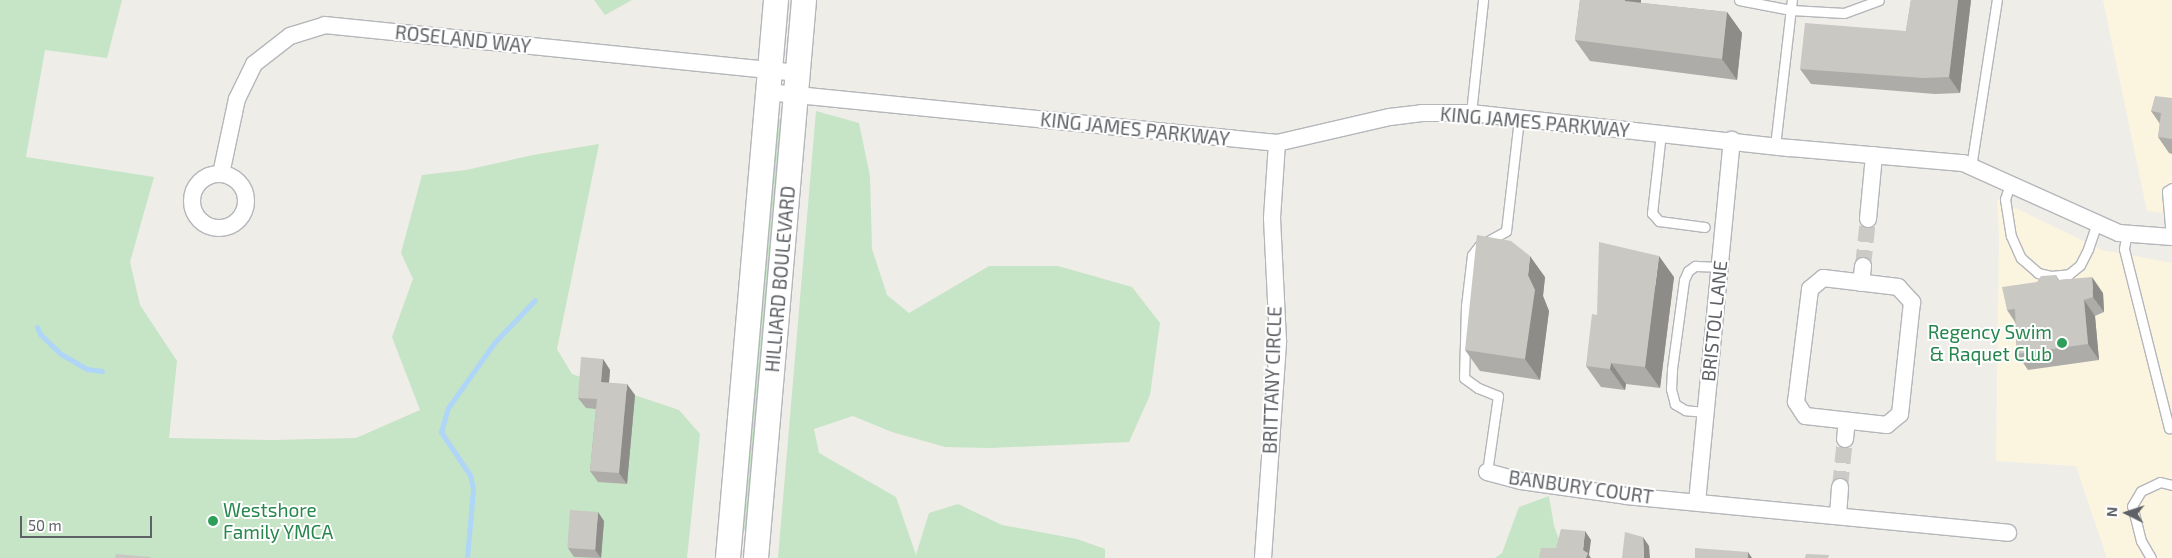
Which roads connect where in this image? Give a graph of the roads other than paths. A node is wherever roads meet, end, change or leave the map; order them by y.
1 (776, 0) edge
2 (804, 0) edge
3 (1483, 0) edge
4 (1739, 0) edge
5 (1792, 0) edge
6 (1879, 0) edge
7 (1997, 0) edge
8 (1791, 10) junction
9 (768, 82) junction
10 (797, 84) junction
11 (1471, 113) junction
12 (1519, 118) junction
13 (1661, 133) junction
14 (1732, 140) junction
15 (1277, 143) junction
16 (1775, 146) junction
17 (1874, 155) junction
18 (1971, 167) junction
19 (221, 174) dead end
20 (2010, 184) junction
21 (2172, 188) edge
22 (1868, 219) tunnel mouth
23 (2097, 223) junction
24 (1705, 227) dead end
25 (2127, 233) junction
26 (2172, 237) edge
27 (1720, 266) junction
28 (1863, 266) tunnel mouth
29 (1861, 283) junction
30 (1706, 412) junction
31 (1847, 421) junction
32 (2168, 428) dead end
33 (1845, 439) tunnel mouth
34 (1487, 472) joint
35 (2172, 484) edge
36 (1840, 487) tunnel mouth
37 (1697, 502) junction
38 (1838, 516) junction
39 (2008, 533) dead end
40 (728, 558) edge
41 (756, 558) edge
42 (1263, 558) edge
43 (2151, 558) edge

1 - 9 main road, HILLIARD BOULEVARD
2 - 10 main road, HILLIARD BOULEVARD
3 - 11 lane
4 - 8 lane
5 - 8 lane
6 - 8 lane
7 - 18 lane
8 - 16 lane
9 - 10 street, ROSELAND WAY
9 - 10 street, KING JAMES PARKWAY
9 - 19 street, ROSELAND WAY
9 - 40 main road, HILLIARD BOULEVARD
10 - 15 street, KING JAMES PARKWAY
10 - 41 main road, HILLIARD BOULEVARD
11 - 12 street, KING JAMES PARKWAY
11 - 15 street, KING JAMES PARKWAY
12 - 13 street, KING JAMES PARKWAY
12 - 34 lane, BANBURY COURT
13 - 14 street, KING JAMES PARKWAY
13 - 24 lane
14 - 16 street, KING JAMES PARKWAY
14 - 27 street, BRISTOL LANE
15 - 42 street, BRITTANY CIRCLE
16 - 17 street, KING JAMES PARKWAY
17 - 18 street, KING JAMES PARKWAY
17 - 22 street
18 - 20 street, KING JAMES PARKWAY
20 - 23 street, KING JAMES PARKWAY
20 - 23 lane
21 - 26 lane
23 - 25 street, KING JAMES PARKWAY
25 - 26 street, KING JAMES PARKWAY
25 - 32 lane
27 - 30 street, BRISTOL LANE
27 - 30 lane
28 - 29 street
29 - 31 street
29 - 31 street
30 - 37 street, BRISTOL LANE
31 - 33 street
34 - 37 street, BANBURY COURT
35 - 43 lane
36 - 38 street
37 - 38 street, BANBURY COURT
38 - 39 street, BANBURY COURT

